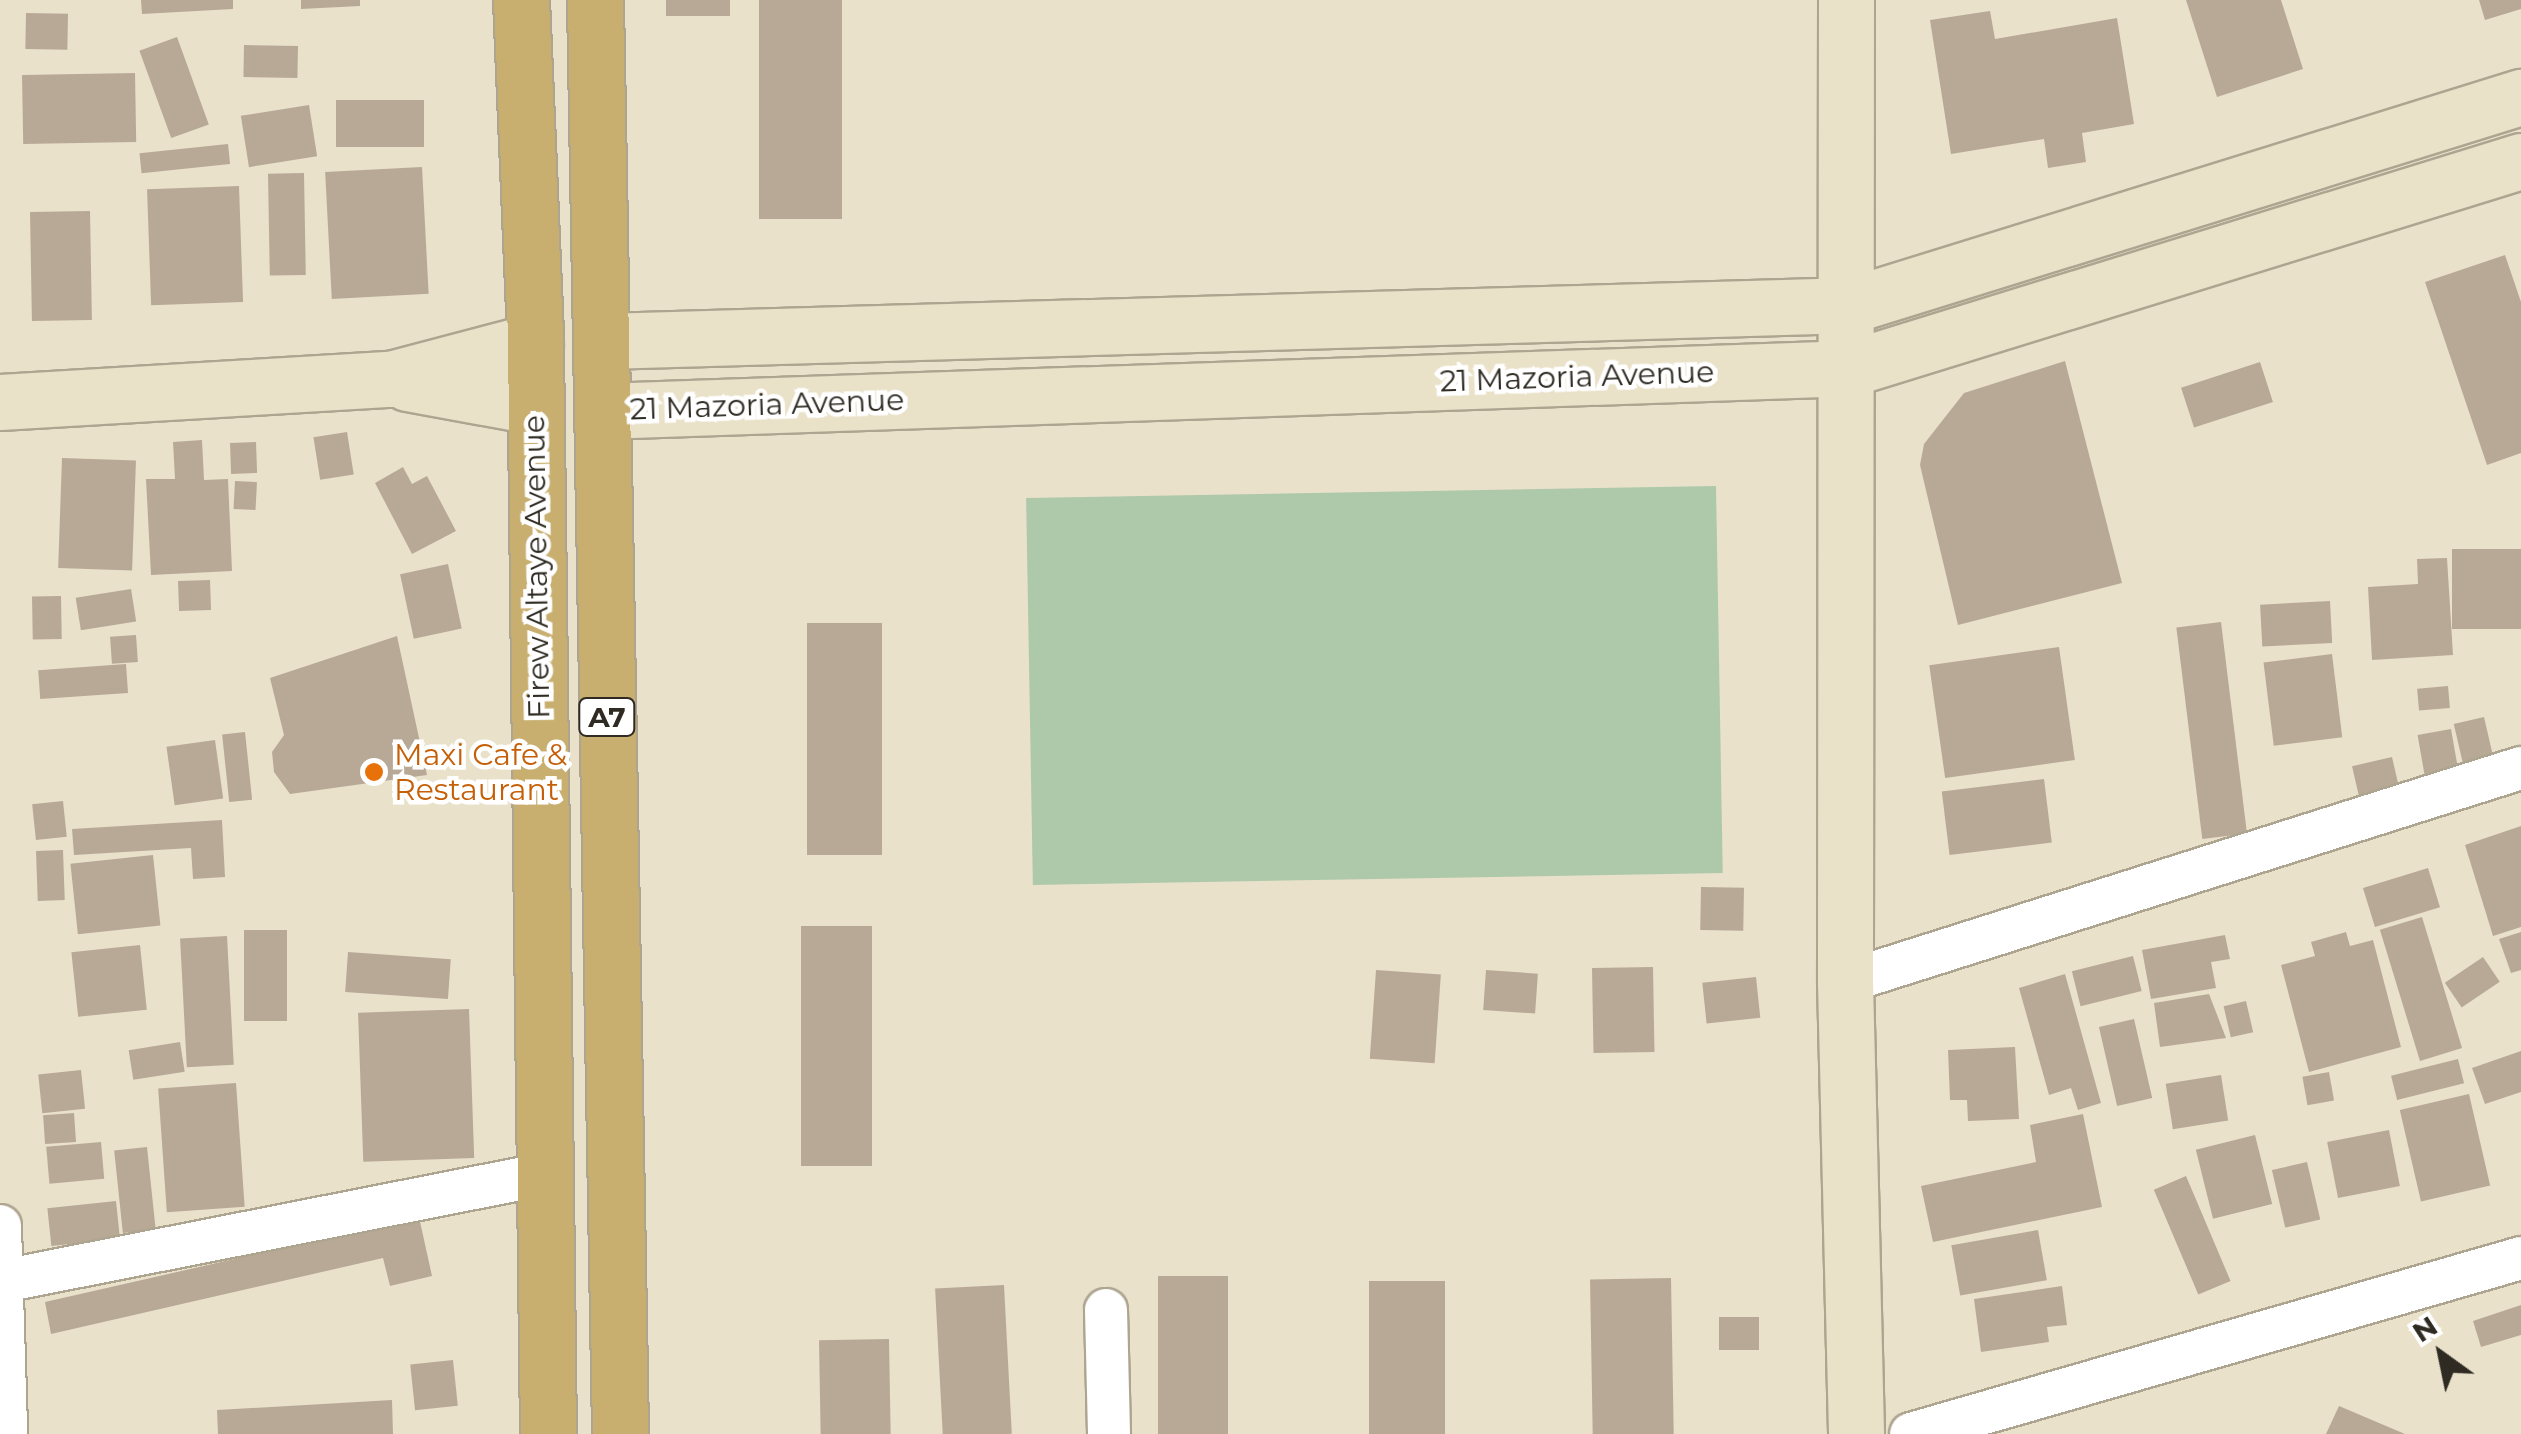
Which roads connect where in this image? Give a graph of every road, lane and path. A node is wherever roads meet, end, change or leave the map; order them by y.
1 (520, 0) edge
2 (595, 0) edge
3 (1846, 0) edge
4 (2521, 97) edge
5 (2521, 162) edge
6 (1851, 305) junction
7 (535, 341) junction
8 (604, 341) junction
9 (1851, 368) junction
10 (390, 379) junction
11 (0, 402) edge
12 (534, 406) junction
13 (602, 411) junction
14 (2521, 768) edge
15 (1844, 982) junction
16 (615, 1170) junction
17 (544, 1174) junction
18 (0, 1226) edge
19 (2521, 1258) edge
20 (3, 1281) junction
21 (1106, 1310) dead end
22 (6, 1434) edge
23 (548, 1434) edge
24 (620, 1434) edge
25 (1109, 1434) edge
26 (1856, 1434) edge
27 (1910, 1434) edge

1 - 7 highway, Firew Altaye Avenue / A7
2 - 8 highway, A7
3 - 6 main road
4 - 6 main road
5 - 9 main road, 21 Mazoria Avenue
6 - 8 main road
6 - 9 main road
7 - 8 highway
7 - 10 main road
7 - 12 highway, Firew Altaye Avenue / A7
8 - 13 highway, A7
9 - 13 main road, 21 Mazoria Avenue
9 - 15 main road
10 - 11 main road
10 - 12 main road
12 - 13 highway
12 - 17 highway, Firew Altaye Avenue / A7
13 - 16 highway, A7
14 - 15 street
15 - 26 main road
16 - 17 highway
16 - 24 highway, A7
17 - 20 street
17 - 23 highway, Firew Altaye Avenue / A7
18 - 20 street
19 - 27 street
20 - 22 street
21 - 25 street

